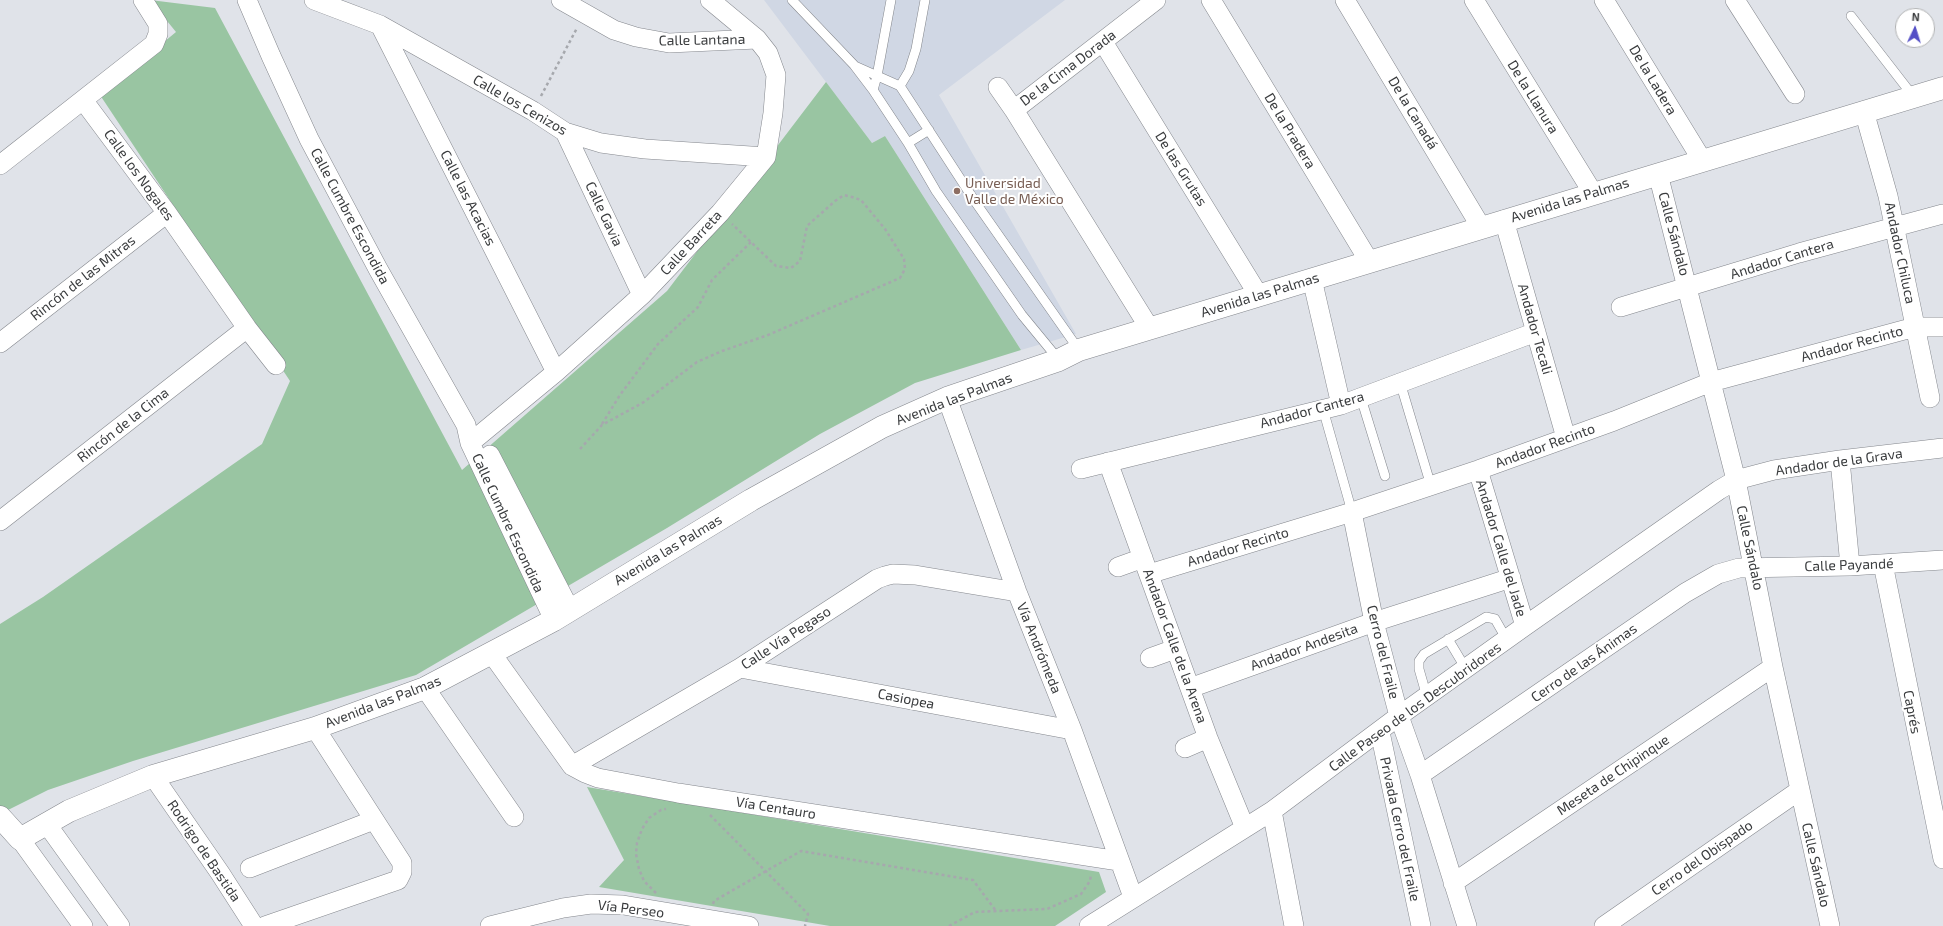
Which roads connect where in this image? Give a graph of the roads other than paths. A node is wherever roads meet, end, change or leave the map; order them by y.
1 (143, 0) edge
2 (247, 0) edge
3 (314, 0) edge
4 (561, 0) edge
5 (710, 0) edge
6 (792, 0) edge
7 (891, 0) edge
8 (925, 0) edge
9 (1156, 0) edge
10 (1211, 0) edge
11 (1345, 0) edge
12 (1474, 0) edge
13 (1604, 0) edge
14 (1735, 0) edge
15 (1851, 16) dead end
16 (380, 25) junction
17 (756, 39) junction
18 (1103, 42) junction
19 (854, 66) junction
20 (877, 76) junction
21 (900, 86) junction
22 (998, 88) dead end
23 (1943, 88) edge
24 (873, 90) junction
25 (1795, 94) dead end
26 (1913, 96) junction
27 (83, 100) junction
28 (1014, 110) junction
29 (1864, 110) junction
30 (929, 130) junction
31 (566, 132) junction
32 (908, 143) junction
33 (766, 157) junction
34 (1702, 160) junction
35 (0, 164) edge
36 (1658, 174) junction
37 (1593, 193) junction
38 (167, 213) junction
39 (1943, 214) edge
40 (1504, 220) junction
41 (1894, 226) junction
42 (1481, 227) junction
43 (1369, 262) junction
44 (1312, 279) junction
45 (1688, 287) junction
46 (642, 295) junction
47 (1259, 296) junction
48 (1621, 307) dead end
49 (1915, 327) junction
50 (1943, 327) edge
51 (247, 328) junction
52 (1150, 330) junction
53 (1536, 332) junction
54 (0, 342) edge
55 (1079, 350) junction
56 (1059, 360) junction
57 (276, 365) dead end
58 (556, 372) junction
59 (1400, 382) junction
60 (1711, 382) junction
61 (947, 398) junction
62 (1361, 398) junction
63 (1930, 398) dead end
64 (1332, 407) junction
65 (472, 435) junction
66 (1566, 438) junction
67 (1943, 448) edge
68 (1840, 460) junction
69 (1108, 462) junction
70 (1081, 469) dead end
71 (1478, 470) junction
72 (1386, 476) dead end
73 (1736, 480) junction
74 (1431, 486) junction
75 (1352, 512) junction
76 (0, 522) edge
77 (1943, 560) edge
78 (1883, 564) junction
79 (1146, 566) junction
80 (1850, 566) junction
81 (1118, 567) dead end
82 (1754, 567) junction
83 (1511, 578) junction
84 (1017, 592) junction
85 (562, 615) junction
86 (1374, 622) junction
87 (1525, 626) junction
88 (1448, 639) junction
89 (1507, 640) junction
90 (1175, 649) junction
91 (492, 654) junction
92 (1150, 658) dead end
93 (1773, 667) junction
94 (740, 668) junction
95 (1466, 669) junction
96 (425, 688) junction
97 (1190, 688) junction
98 (1427, 697) junction
99 (1399, 716) junction
100 (315, 728) junction
101 (1072, 730) junction
102 (1380, 732) junction
103 (1208, 738) junction
104 (1185, 748) dead end
105 (572, 766) junction
106 (1420, 775) junction
107 (153, 776) junction
108 (1800, 790) junction
109 (1272, 811) junction
110 (514, 817) dead end
111 (1, 820) edge
112 (374, 820) junction
113 (46, 823) junction
114 (1245, 828) junction
115 (20, 839) junction
116 (1941, 839) edge
117 (1943, 859) edge
118 (1119, 861) junction
119 (250, 868) dead end
120 (1454, 883) junction
121 (1133, 897) junction
122 (79, 925) edge
123 (1828, 925) edge
124 (120, 926) edge
125 (254, 926) edge
126 (264, 926) edge
127 (490, 926) edge
128 (749, 926) edge
129 (1090, 926) edge
130 (1294, 926) edge
131 (1422, 926) edge
132 (1467, 926) edge
133 (1604, 926) edge

1 - 27 street
2 - 65 street, Calle Cumbre Escondida
3 - 16 street, Calle los Cenizos
4 - 17 street, Calle Lantana
5 - 17 street, Calle Barreta
6 - 19 lane
7 - 20 lane
8 - 21 lane
9 - 18 street, De la Cima Dorada
10 - 43 street, De la Pradera
11 - 42 street, De la Canadá
12 - 37 street, De la Llanura
13 - 34 street, De la Ladera
14 - 25 street
15 - 26 lane
16 - 31 street, Calle los Cenizos
16 - 58 street, Calle las Acacias
17 - 33 street, Calle Barreta
18 - 28 street, De la Cima Dorada
18 - 47 street, De las Grutas
19 - 20 lane
19 - 24 lane
20 - 21 lane
20 - 24 lane
21 - 30 lane
22 - 28 street
23 - 26 street, Avenida las Palmas
24 - 32 lane
26 - 29 street, Avenida las Palmas
27 - 35 street
27 - 38 street, Calle los Nogales
28 - 52 street, De la Cima Dorada
29 - 34 street, Avenida las Palmas
29 - 41 street, Andador Chiluca
30 - 32 lane
30 - 55 lane
31 - 33 street, Calle los Cenizos
31 - 46 street, Calle Gavia
32 - 56 lane
33 - 46 street, Calle Barreta
34 - 36 street, Avenida las Palmas
36 - 37 street, Avenida las Palmas
36 - 45 street, Calle Sándalo
37 - 40 street, Avenida las Palmas
38 - 51 street, Calle los Nogales
38 - 54 street, Rincón de las Mitras
39 - 41 street, Andador Cantera
40 - 42 street, Avenida las Palmas
40 - 53 street, Andador Tecali
41 - 45 street, Andador Cantera
41 - 49 street, Andador Chiluca
42 - 43 street, Avenida las Palmas
43 - 44 street, Avenida las Palmas
44 - 47 street, Avenida las Palmas
44 - 64 street
45 - 48 street, Andador Cantera
45 - 60 street, Calle Sándalo
46 - 58 street, Calle Barreta
47 - 52 street, Avenida las Palmas
49 - 50 street, Andador Recinto
49 - 60 street, Andador Recinto
49 - 63 street, Andador Chiluca
51 - 57 street, Calle los Nogales
51 - 76 street, Rincón de la Cima
52 - 55 street, Avenida las Palmas
53 - 59 street, Andador Cantera
53 - 66 street, Andador Tecali
55 - 56 street, Avenida las Palmas
56 - 61 street, Avenida las Palmas
58 - 65 street, Calle Barreta
59 - 62 street, Andador Cantera
59 - 74 lane
60 - 66 street, Andador Recinto
60 - 73 street, Calle Sándalo
61 - 84 street, Vía Andrómeda
61 - 85 street, Avenida las Palmas
62 - 64 street, Andador Cantera
62 - 72 lane
64 - 69 street, Andador Cantera
64 - 75 lane
65 - 85 street, Calle Cumbre Escondida
66 - 71 street, Andador Recinto
67 - 68 street, Andador de la Grava
68 - 73 street, Andador de la Grava
68 - 80 street
69 - 70 street, Andador Cantera
69 - 79 street, Andador Calle de la Arena
71 - 74 street, Andador Recinto
71 - 83 street, Andador Calle del Jade
73 - 82 street, Calle Sándalo
73 - 87 street, Calle Paseo de los Descubridores
74 - 75 street, Andador Recinto
75 - 79 street, Andador Recinto
75 - 86 street, Cerro del Fraile
77 - 78 street, Calle Payandé
78 - 80 street, Calle Payandé
78 - 116 street, Caprés
79 - 81 street, Andador Recinto
79 - 90 street, Andador Calle de la Arena
80 - 82 street, Calle Payandé
82 - 93 street, Calle Sándalo
82 - 106 street, Cerro de las Ánimas
83 - 86 street, Andador Andesita
83 - 87 street, Andador Calle del Jade
84 - 94 street, Calle Vía Pegaso
84 - 101 street, Vía Andrómeda
85 - 91 street, Avenida las Palmas
86 - 97 street, Andador Andesita
86 - 99 street, Cerro del Fraile
87 - 89 street, Calle Paseo de los Descubridores
88 - 89 lane
88 - 95 lane
88 - 98 lane
89 - 95 street, Calle Paseo de los Descubridores
90 - 92 street
90 - 97 street, Andador Calle de la Arena
91 - 96 street, Avenida las Palmas
91 - 105 street, Vía Centauro
93 - 108 street, Calle Sándalo
93 - 120 street, Meseta de Chipinque
94 - 101 street, Casiopea
94 - 105 street, Calle Vía Pegaso
95 - 98 street, Calle Paseo de los Descubridores
96 - 100 street, Avenida las Palmas
96 - 110 street
97 - 103 street, Andador Calle de la Arena
98 - 99 street, Calle Paseo de los Descubridores
99 - 102 street, Calle Paseo de los Descubridores
99 - 106 street, Cerro del Fraile
100 - 107 street, Avenida las Palmas
100 - 112 street
101 - 118 street, Vía Andrómeda
102 - 109 street, Calle Paseo de los Descubridores
102 - 131 street, Privada Cerro del Fraile
103 - 104 street
103 - 114 street, Andador Calle de la Arena
105 - 118 street, Vía Centauro
106 - 120 street, Cerro del Fraile
107 - 113 street, Avenida las Palmas
107 - 125 street, Rodrigo de Bastida
108 - 123 street, Calle Sándalo
108 - 133 street, Cerro del Obispado
109 - 114 street, Calle Paseo de los Descubridores
109 - 130 street
111 - 115 street
112 - 119 street
112 - 126 street
113 - 115 street, Avenida las Palmas
113 - 124 street
114 - 121 street, Calle Paseo de los Descubridores
115 - 122 street
116 - 117 street, Caprés
118 - 121 street, Vía Andrómeda
120 - 132 street, Cerro del Fraile
121 - 129 street, Calle Paseo de los Descubridores
127 - 128 street, Vía Perseo

